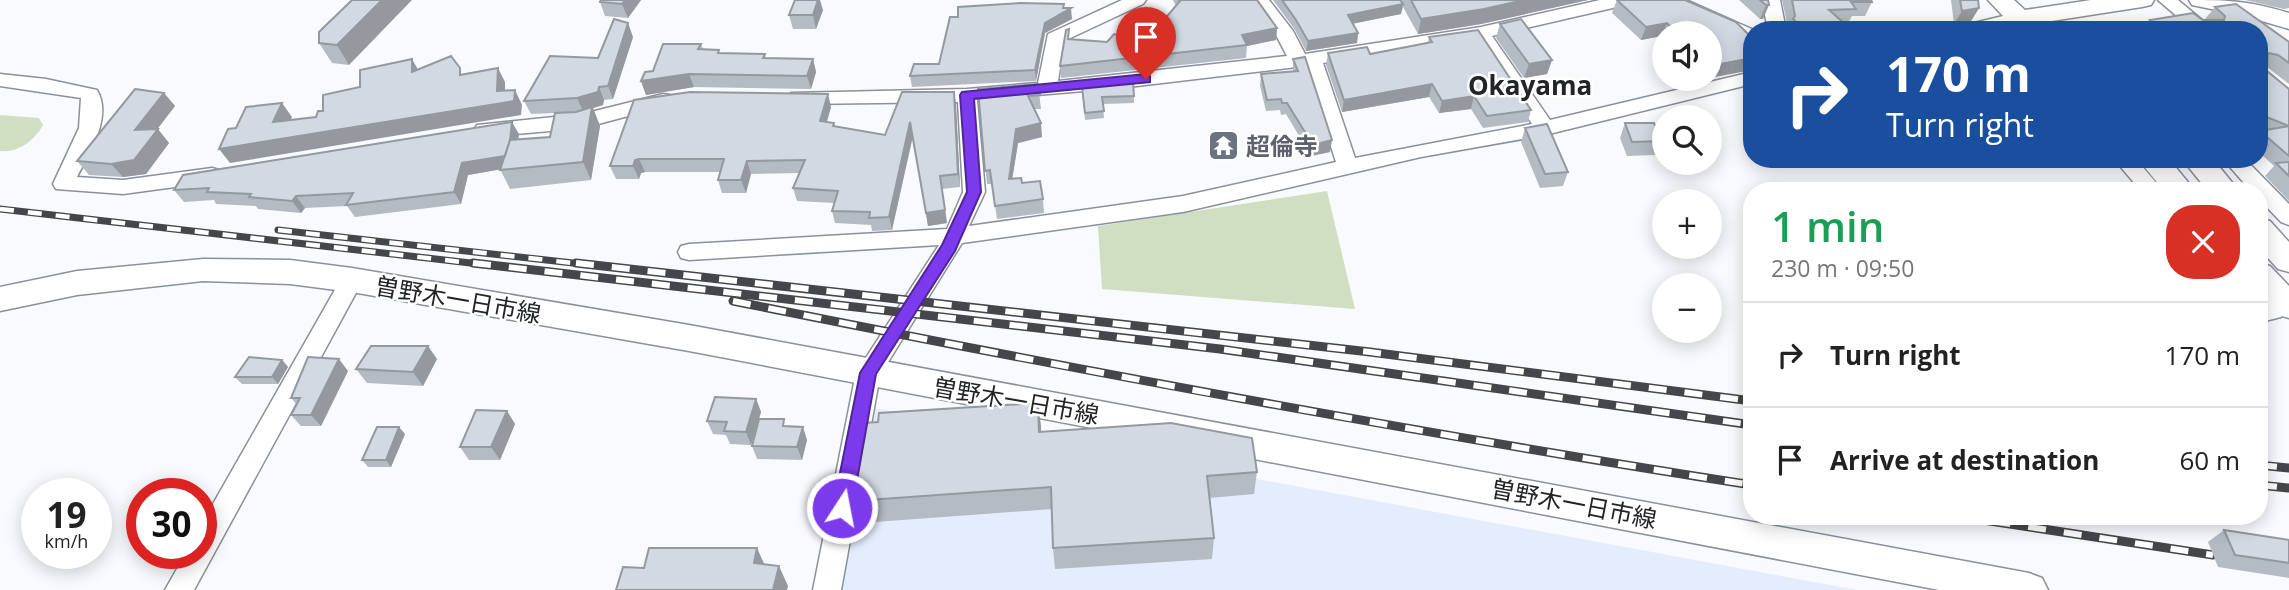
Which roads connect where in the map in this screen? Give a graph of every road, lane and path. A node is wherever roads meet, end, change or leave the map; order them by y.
1 (1137, 0) edge
2 (1259, 0) edge
3 (1624, 0) edge
4 (1671, 0) edge
5 (1771, 0) edge
6 (2000, 0) edge
7 (2142, 0) edge
8 (2167, 0) edge
9 (2201, 0) edge
10 (2039, 18) edge
11 (1775, 21) edge
12 (2021, 21) edge
13 (2194, 21) edge
14 (2289, 21) edge
15 (1743, 32) edge
16 (1481, 33) junction
17 (1305, 59) junction
18 (0, 80) edge
19 (1743, 80) edge
20 (1047, 87) junction
21 (967, 95) junction
22 (682, 97) edge
23 (781, 98) edge
24 (1545, 128) junction
25 (461, 134) edge
26 (1348, 167) junction
27 (2132, 168) edge
28 (2160, 168) edge
29 (2204, 168) edge
30 (2243, 168) edge
31 (232, 173) edge
32 (2145, 182) edge
33 (2173, 182) edge
34 (2217, 182) edge
35 (2256, 182) edge
36 (2268, 195) edge
37 (2289, 217) edge
38 (955, 236) junction
39 (2268, 239) edge
40 (689, 252) dead end
41 (2289, 261) edge
42 (352, 280) junction
43 (0, 299) edge
44 (868, 373) junction
45 (217, 523) edge
46 (191, 569) edge
47 (179, 590) edge
48 (827, 590) edge
49 (2029, 590) edge

1 - 20 street
2 - 17 street
3 - 16 street
4 - 15 street
5 - 11 street
6 - 10 main road
7 - 10 main road
8 - 13 street
9 - 14 main road
10 - 12 street
16 - 17 street
16 - 24 street
17 - 20 street
17 - 26 street
18 - 31 street
19 - 24 street
20 - 21 street
21 - 23 street
21 - 38 street
22 - 25 street
24 - 26 street
26 - 38 street
27 - 32 street
28 - 33 main road
29 - 34 main road
30 - 35 street
36 - 37 street
38 - 40 street
38 - 44 street
39 - 41 main road
42 - 43 main road, 曽野木一日市線
42 - 44 main road, 曽野木一日市線
42 - 45 street
44 - 48 street
44 - 49 main road, 曽野木一日市線
46 - 47 street

